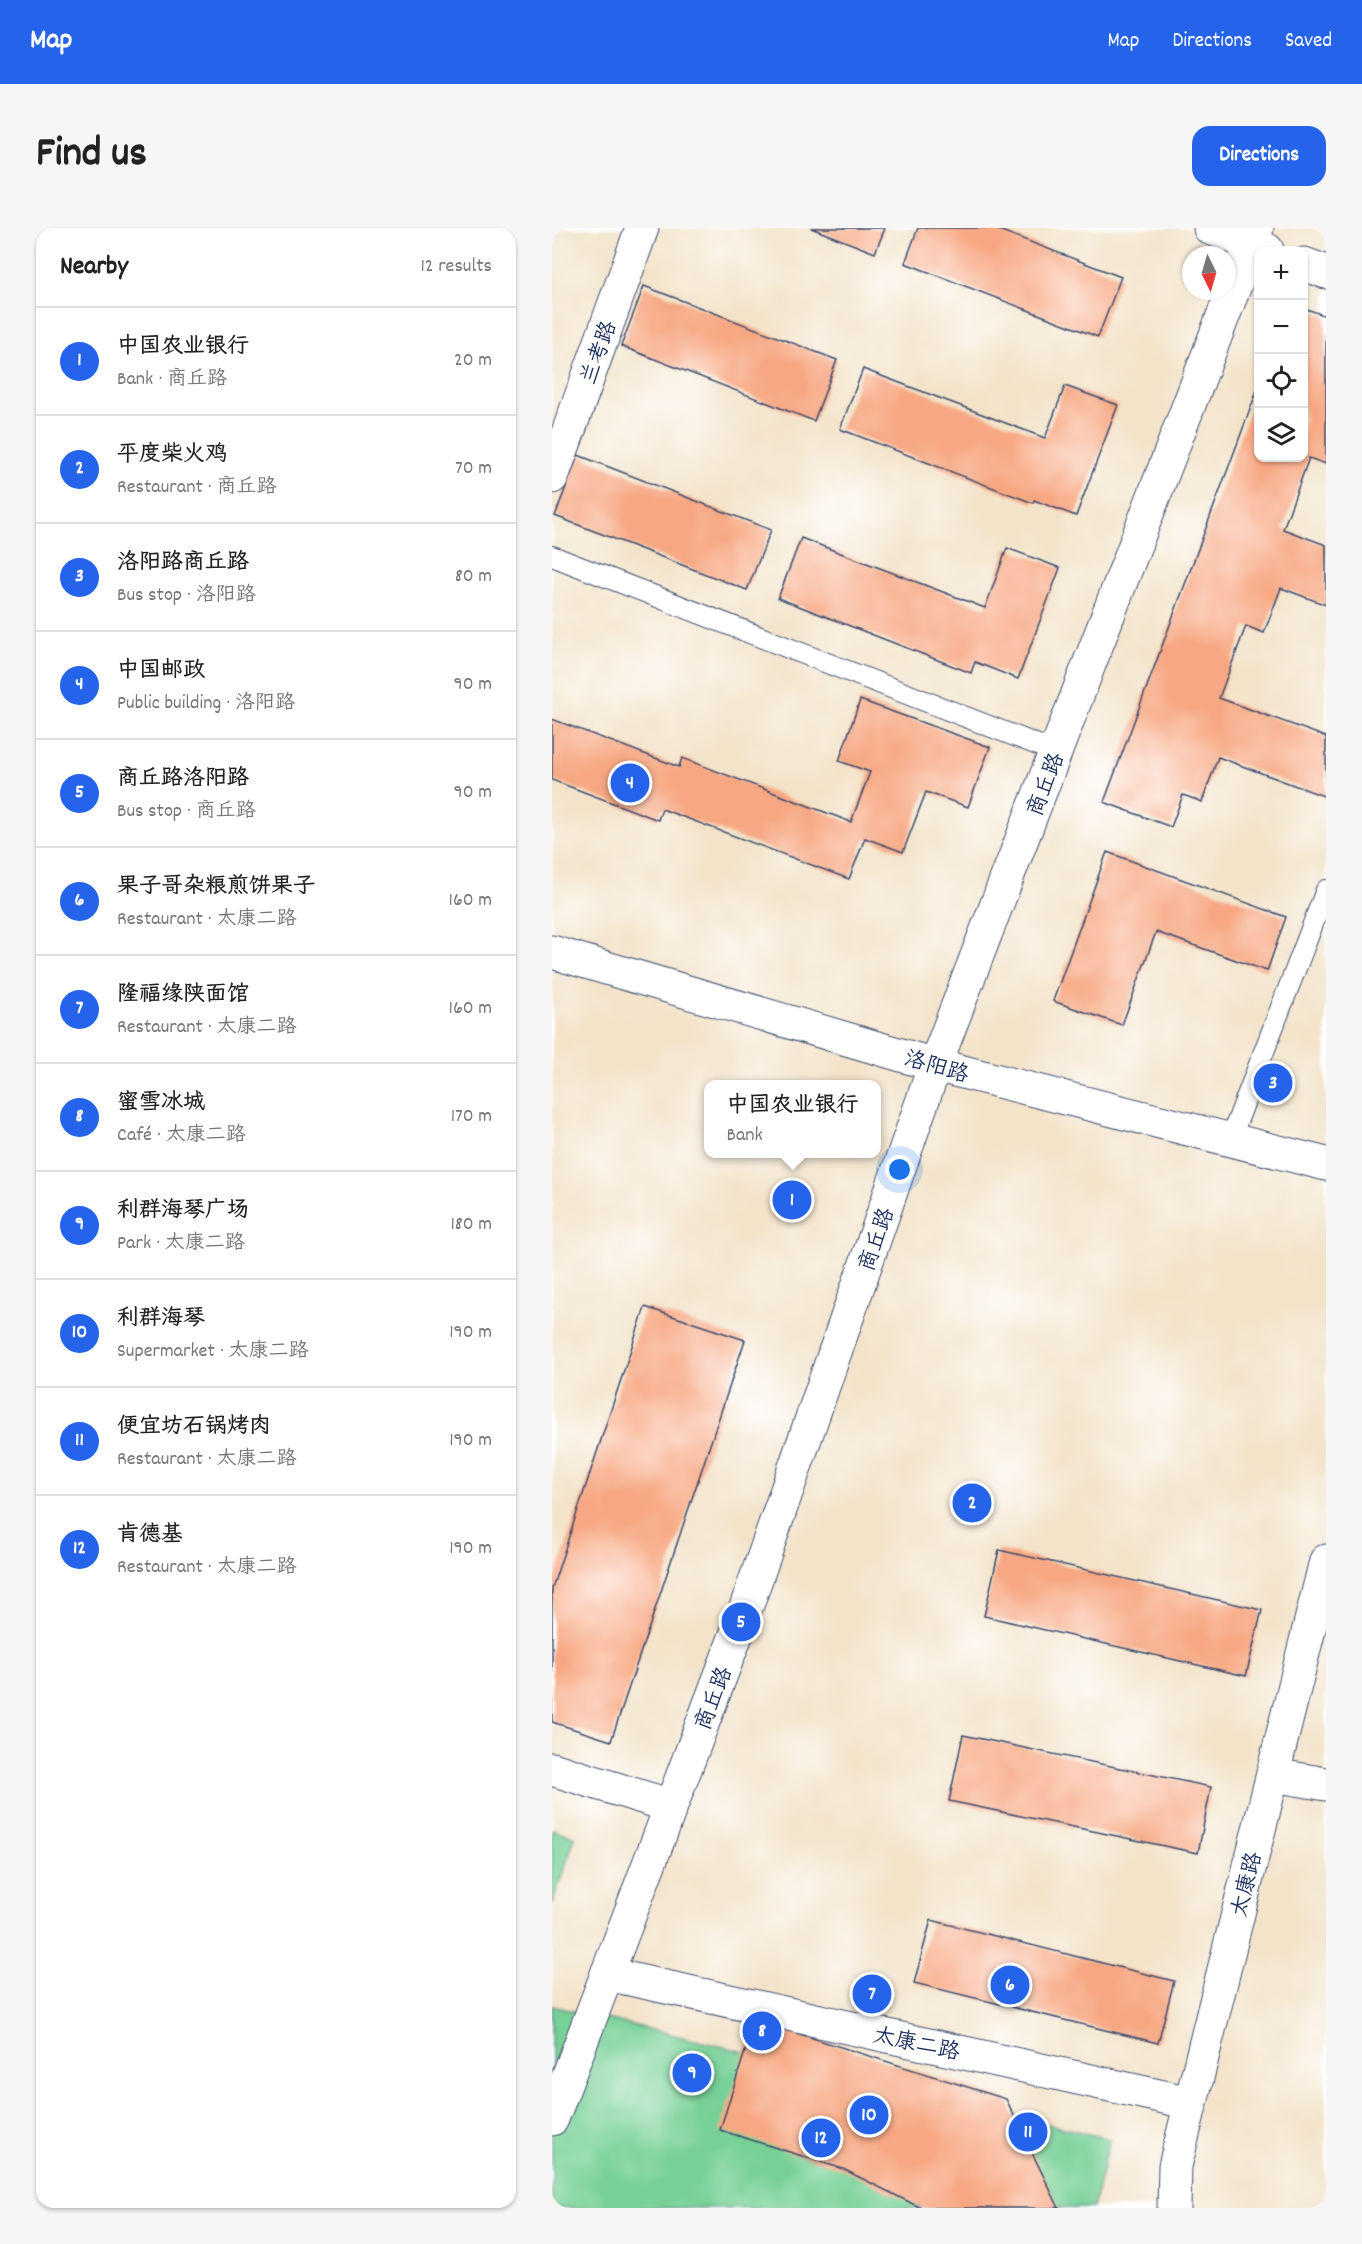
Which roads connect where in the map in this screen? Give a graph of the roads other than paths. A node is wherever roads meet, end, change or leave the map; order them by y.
1 (642, 228) edge
2 (1210, 228) edge
3 (1258, 241) edge
4 (1308, 265) edge
5 (1326, 272) edge
6 (552, 477) edge
7 (552, 556) edge
8 (1056, 752) junction
9 (1326, 890) edge
10 (552, 952) edge
11 (935, 1065) junction
12 (1230, 1140) junction
13 (1326, 1164) edge
14 (1326, 1561) edge
15 (552, 1769) edge
16 (1273, 1774) junction
17 (1326, 1784) edge
18 (671, 1806) junction
19 (607, 1974) junction
20 (1191, 2103) junction
21 (552, 2120) edge
22 (1174, 2208) edge

1 - 6 street, 兰考路
2 - 3 street
3 - 8 street, 商丘路
4 - 5 street
7 - 8 lane
8 - 11 street, 商丘路
9 - 12 lane
10 - 11 street, 洛阳路
11 - 12 street, 洛阳路
11 - 18 street, 商丘路
12 - 13 street, 洛阳路
14 - 16 street, 太康路
15 - 18 street
16 - 17 street
16 - 20 street, 太康路
18 - 19 street, 商丘路
19 - 20 street, 太康二路
19 - 21 street, 商丘路
20 - 22 street, 太康路

